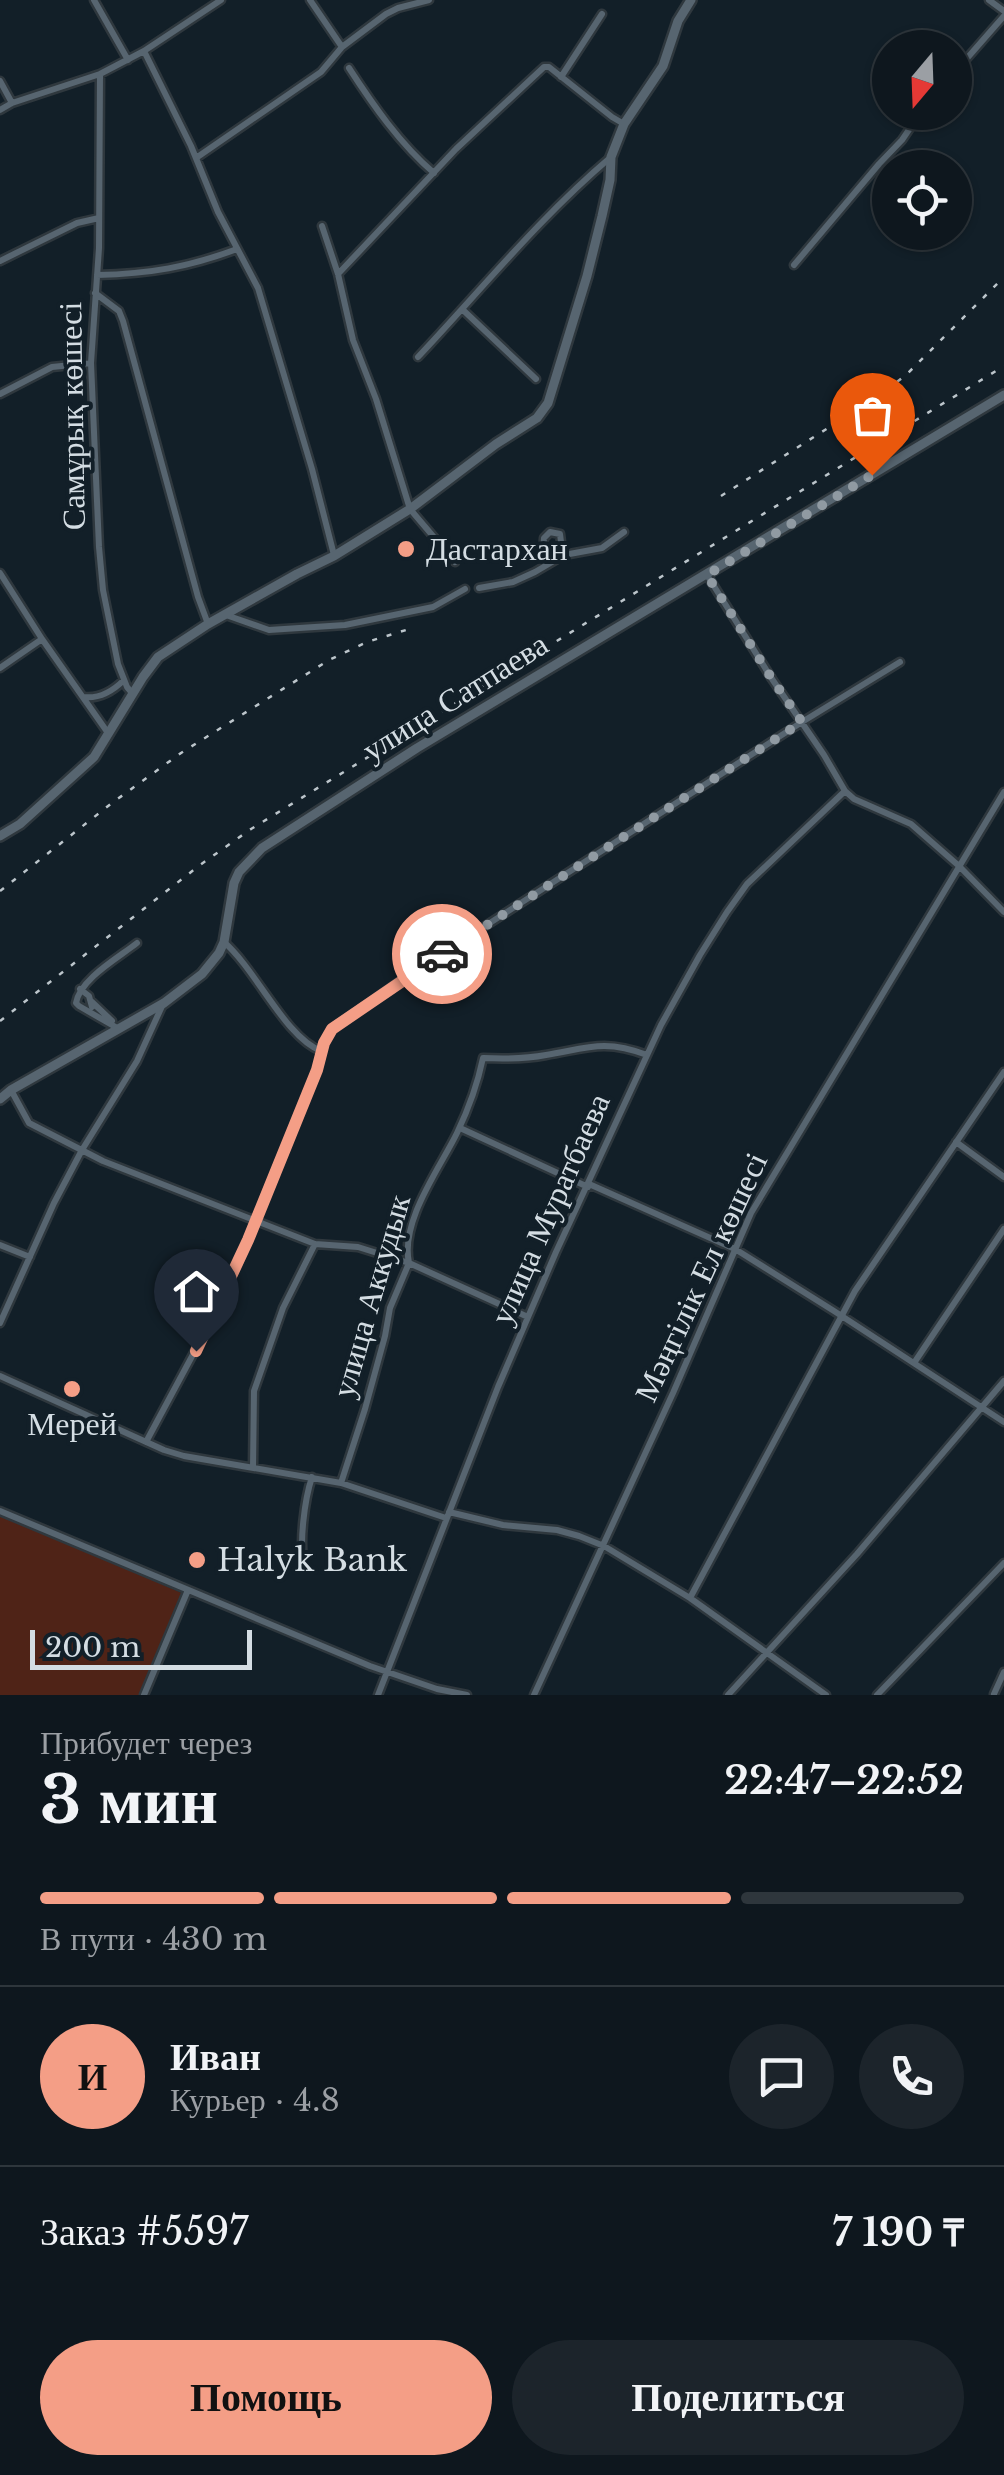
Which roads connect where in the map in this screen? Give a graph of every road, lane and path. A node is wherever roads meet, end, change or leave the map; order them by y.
1 (94, 0) edge
2 (221, 0) edge
3 (310, 0) edge
4 (430, 0) edge
5 (691, 0) edge
6 (989, 0) edge
7 (1004, 13) edge
8 (602, 14) dead end
9 (342, 47) junction
10 (144, 51) junction
11 (972, 52) edge
12 (128, 60) junction
13 (349, 68) dead end
14 (100, 74) junction
15 (561, 77) junction
16 (0, 81) edge
17 (12, 103) junction
18 (0, 110) edge
19 (624, 124) junction
20 (909, 130) edge
21 (611, 156) junction
22 (196, 158) junction
23 (434, 173) junction
24 (99, 218) junction
25 (322, 226) dead end
26 (237, 249) junction
27 (0, 261) edge
28 (794, 264) dead end
29 (338, 274) junction
30 (97, 275) junction
31 (95, 293) junction
32 (462, 310) junction
33 (418, 357) dead end
34 (90, 362) junction
35 (536, 379) dead end
36 (0, 394) edge
37 (1004, 395) edge
38 (410, 509) junction
39 (624, 532) dead end
40 (561, 542) dead end
41 (543, 555) dead end
42 (334, 556) junction
43 (455, 562) dead end
44 (0, 573) edge
45 (707, 575) junction
46 (479, 588) dead end
47 (465, 589) dead end
48 (225, 615) junction
49 (208, 624) junction
50 (42, 640) junction
51 (900, 662) dead end
52 (0, 668) edge
53 (124, 680) junction
54 (132, 693) junction
55 (82, 697) junction
56 (802, 722) junction
57 (108, 733) junction
58 (845, 791) junction
59 (1004, 792) edge
60 (0, 836) edge
61 (959, 866) junction
62 (1004, 912) edge
63 (224, 942) junction
64 (136, 943) dead end
65 (80, 989) junction
66 (92, 1002) junction
67 (164, 1003) junction
68 (90, 1012) junction
69 (120, 1030) junction
70 (322, 1051) junction
71 (647, 1055) junction
72 (1004, 1072) edge
73 (11, 1090) junction
74 (0, 1099) edge
75 (460, 1128) junction
76 (956, 1142) junction
77 (82, 1150) junction
78 (1004, 1177) edge
79 (588, 1185) junction
80 (255, 1220) junction
81 (1004, 1230) edge
82 (0, 1244) edge
83 (314, 1244) junction
84 (735, 1249) junction
85 (30, 1257) junction
86 (408, 1263) junction
87 (840, 1317) junction
88 (528, 1318) junction
89 (0, 1322) edge
90 (914, 1363) junction
91 (0, 1376) edge
92 (1004, 1381) edge
93 (981, 1408) junction
94 (1004, 1422) edge
95 (146, 1442) junction
96 (252, 1467) junction
97 (312, 1477) junction
98 (341, 1482) junction
99 (0, 1511) edge
100 (447, 1515) junction
101 (604, 1546) junction
102 (1004, 1563) edge
103 (305, 1566) dead end
104 (188, 1590) junction
105 (690, 1598) junction
106 (768, 1652) junction
107 (386, 1671) junction
108 (1004, 1672) edge
109 (994, 1694) edge
110 (144, 1695) edge
111 (378, 1695) edge
112 (467, 1695) edge
113 (534, 1695) edge
114 (728, 1695) edge
115 (826, 1695) edge
116 (877, 1695) edge

1 - 12 street
2 - 10 street
3 - 9 street
4 - 9 street
5 - 19 street
6 - 7 street
7 - 11 street
8 - 15 street
9 - 22 street
10 - 12 street
10 - 22 street
12 - 14 street
13 - 23 street
14 - 17 street
14 - 24 street, Самұрық көшесі
15 - 19 street
15 - 23 street
16 - 17 street
17 - 18 street
19 - 21 street
20 - 28 street
21 - 32 street
21 - 38 street
22 - 26 street
23 - 29 street
24 - 27 street
24 - 30 street, Самұрық көшесі
25 - 29 street
26 - 30 street
26 - 42 street
29 - 38 street
30 - 31 street, Самұрық көшесі
31 - 34 street, Самұрық көшесі
31 - 49 street
32 - 33 street
32 - 35 street
34 - 36 street
34 - 53 street, Самұрық көшесі
37 - 45 street, улица Сатпаева
38 - 42 street
38 - 43 street
39 - 46 street
40 - 41 street
42 - 48 street
44 - 50 street
45 - 56 street
45 - 63 street, улица Сатпаева
47 - 48 street
48 - 49 street
49 - 54 street
50 - 52 street
50 - 55 street
51 - 56 street
53 - 54 street, Самұрық көшесі
53 - 55 street
54 - 57 street
55 - 57 street
56 - 58 street
56 - 70 street
57 - 60 street
58 - 61 street
58 - 71 street, улица Муратбаева
59 - 61 street, Мәңгілік Ел көшесі
61 - 62 street
61 - 84 street, Мәңгілік Ел көшесі
63 - 67 street, улица Сатпаева
63 - 70 street
64 - 65 street
65 - 66 street
65 - 68 street
66 - 68 street
66 - 69 street
67 - 69 street, улица Сатпаева
67 - 77 street
68 - 69 street
69 - 73 street, улица Сатпаева
70 - 80 street
71 - 75 street, улица Аккудык
71 - 79 street, улица Муратбаева
72 - 76 street
73 - 74 street, улица Сатпаева
73 - 77 street
75 - 79 street
75 - 86 street, улица Аккудык
76 - 78 street
76 - 87 street
77 - 80 street
77 - 85 street
79 - 84 street
79 - 88 street, улица Муратбаева
80 - 83 street
80 - 95 street
81 - 90 street
82 - 85 street
83 - 86 street
83 - 96 street
84 - 87 street
84 - 101 street, Мәңгілік Ел көшесі
85 - 89 street
86 - 88 street
86 - 98 street, улица Аккудык
87 - 90 street
87 - 105 street
88 - 100 street, улица Муратбаева
90 - 93 street
91 - 95 street
92 - 93 street
93 - 94 street
93 - 106 street
95 - 96 street
96 - 97 street
97 - 98 street
97 - 103 street
98 - 100 street
99 - 104 street
100 - 101 street
100 - 107 street, улица Муратбаева
101 - 105 street
101 - 113 street, Мәңгілік Ел көшесі
102 - 116 street
104 - 107 street
104 - 110 street
105 - 106 street
106 - 114 street
106 - 115 street
107 - 111 street, улица Муратбаева
107 - 112 street
108 - 109 street

